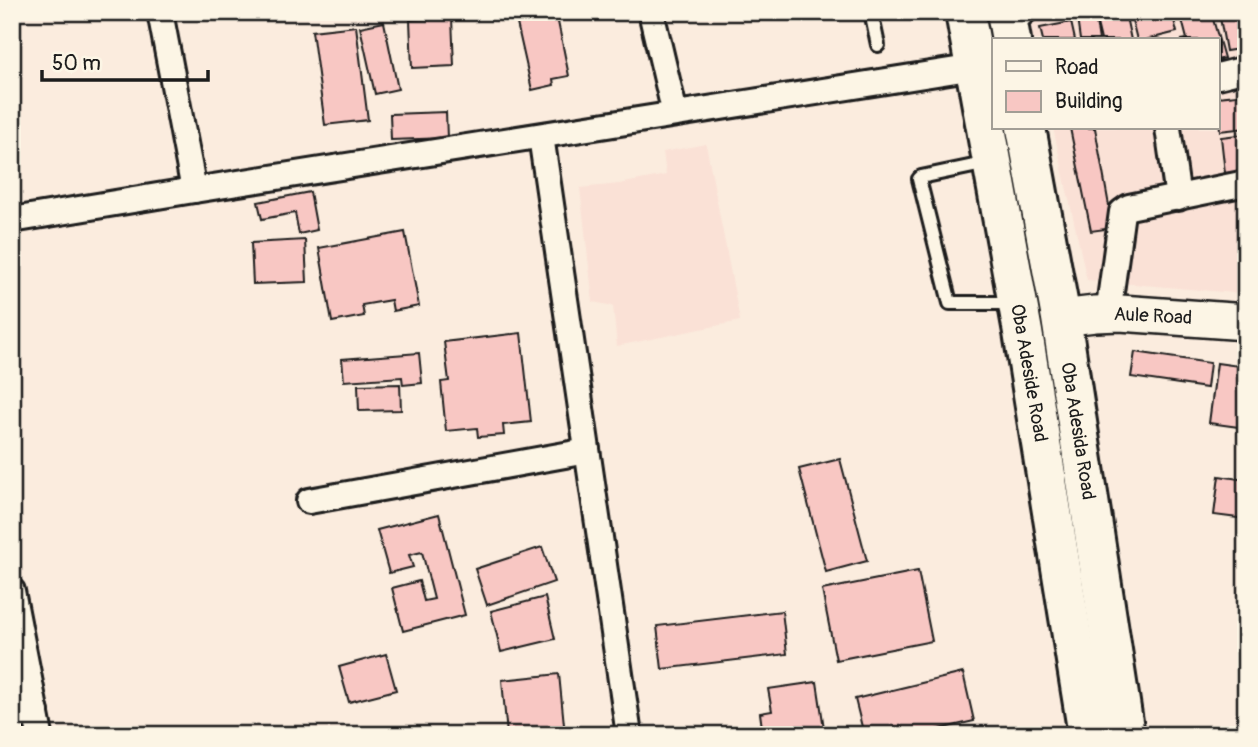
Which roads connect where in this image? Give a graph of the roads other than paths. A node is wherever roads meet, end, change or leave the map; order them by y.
1 (160, 12) edge
2 (651, 12) edge
3 (871, 12) edge
4 (965, 12) edge
5 (878, 46) dead end
6 (975, 67) junction
7 (1246, 69) edge
8 (1220, 76) edge
9 (675, 114) junction
10 (1026, 130) edge
11 (1168, 130) edge
12 (541, 136) junction
13 (992, 163) junction
14 (1246, 183) edge
15 (194, 190) junction
16 (1178, 198) junction
17 (12, 220) edge
18 (1017, 303) junction
19 (1108, 314) junction
20 (1061, 318) junction
21 (1246, 322) edge
22 (587, 450) junction
23 (309, 501) dead end
24 (12, 591) edge
25 (29, 721) edge
26 (629, 735) edge
27 (1088, 735) edge
28 (1125, 735) edge

1 - 15 street
2 - 9 street
3 - 5 lane
4 - 6 main road, Oba Adeside Road
6 - 9 street
6 - 13 main road, Oba Adeside Road
7 - 8 street
9 - 12 street
10 - 20 main road, Oba Adesida Road
11 - 16 street
12 - 15 street
12 - 22 street
13 - 18 main road, Oba Adeside Road
13 - 18 lane
14 - 16 street
15 - 17 street
16 - 19 street
18 - 27 main road, Oba Adeside Road
19 - 20 street, Aule Road
19 - 21 street, Aule Road
20 - 28 main road, Oba Adesida Road
22 - 23 street
22 - 26 street
24 - 25 street

